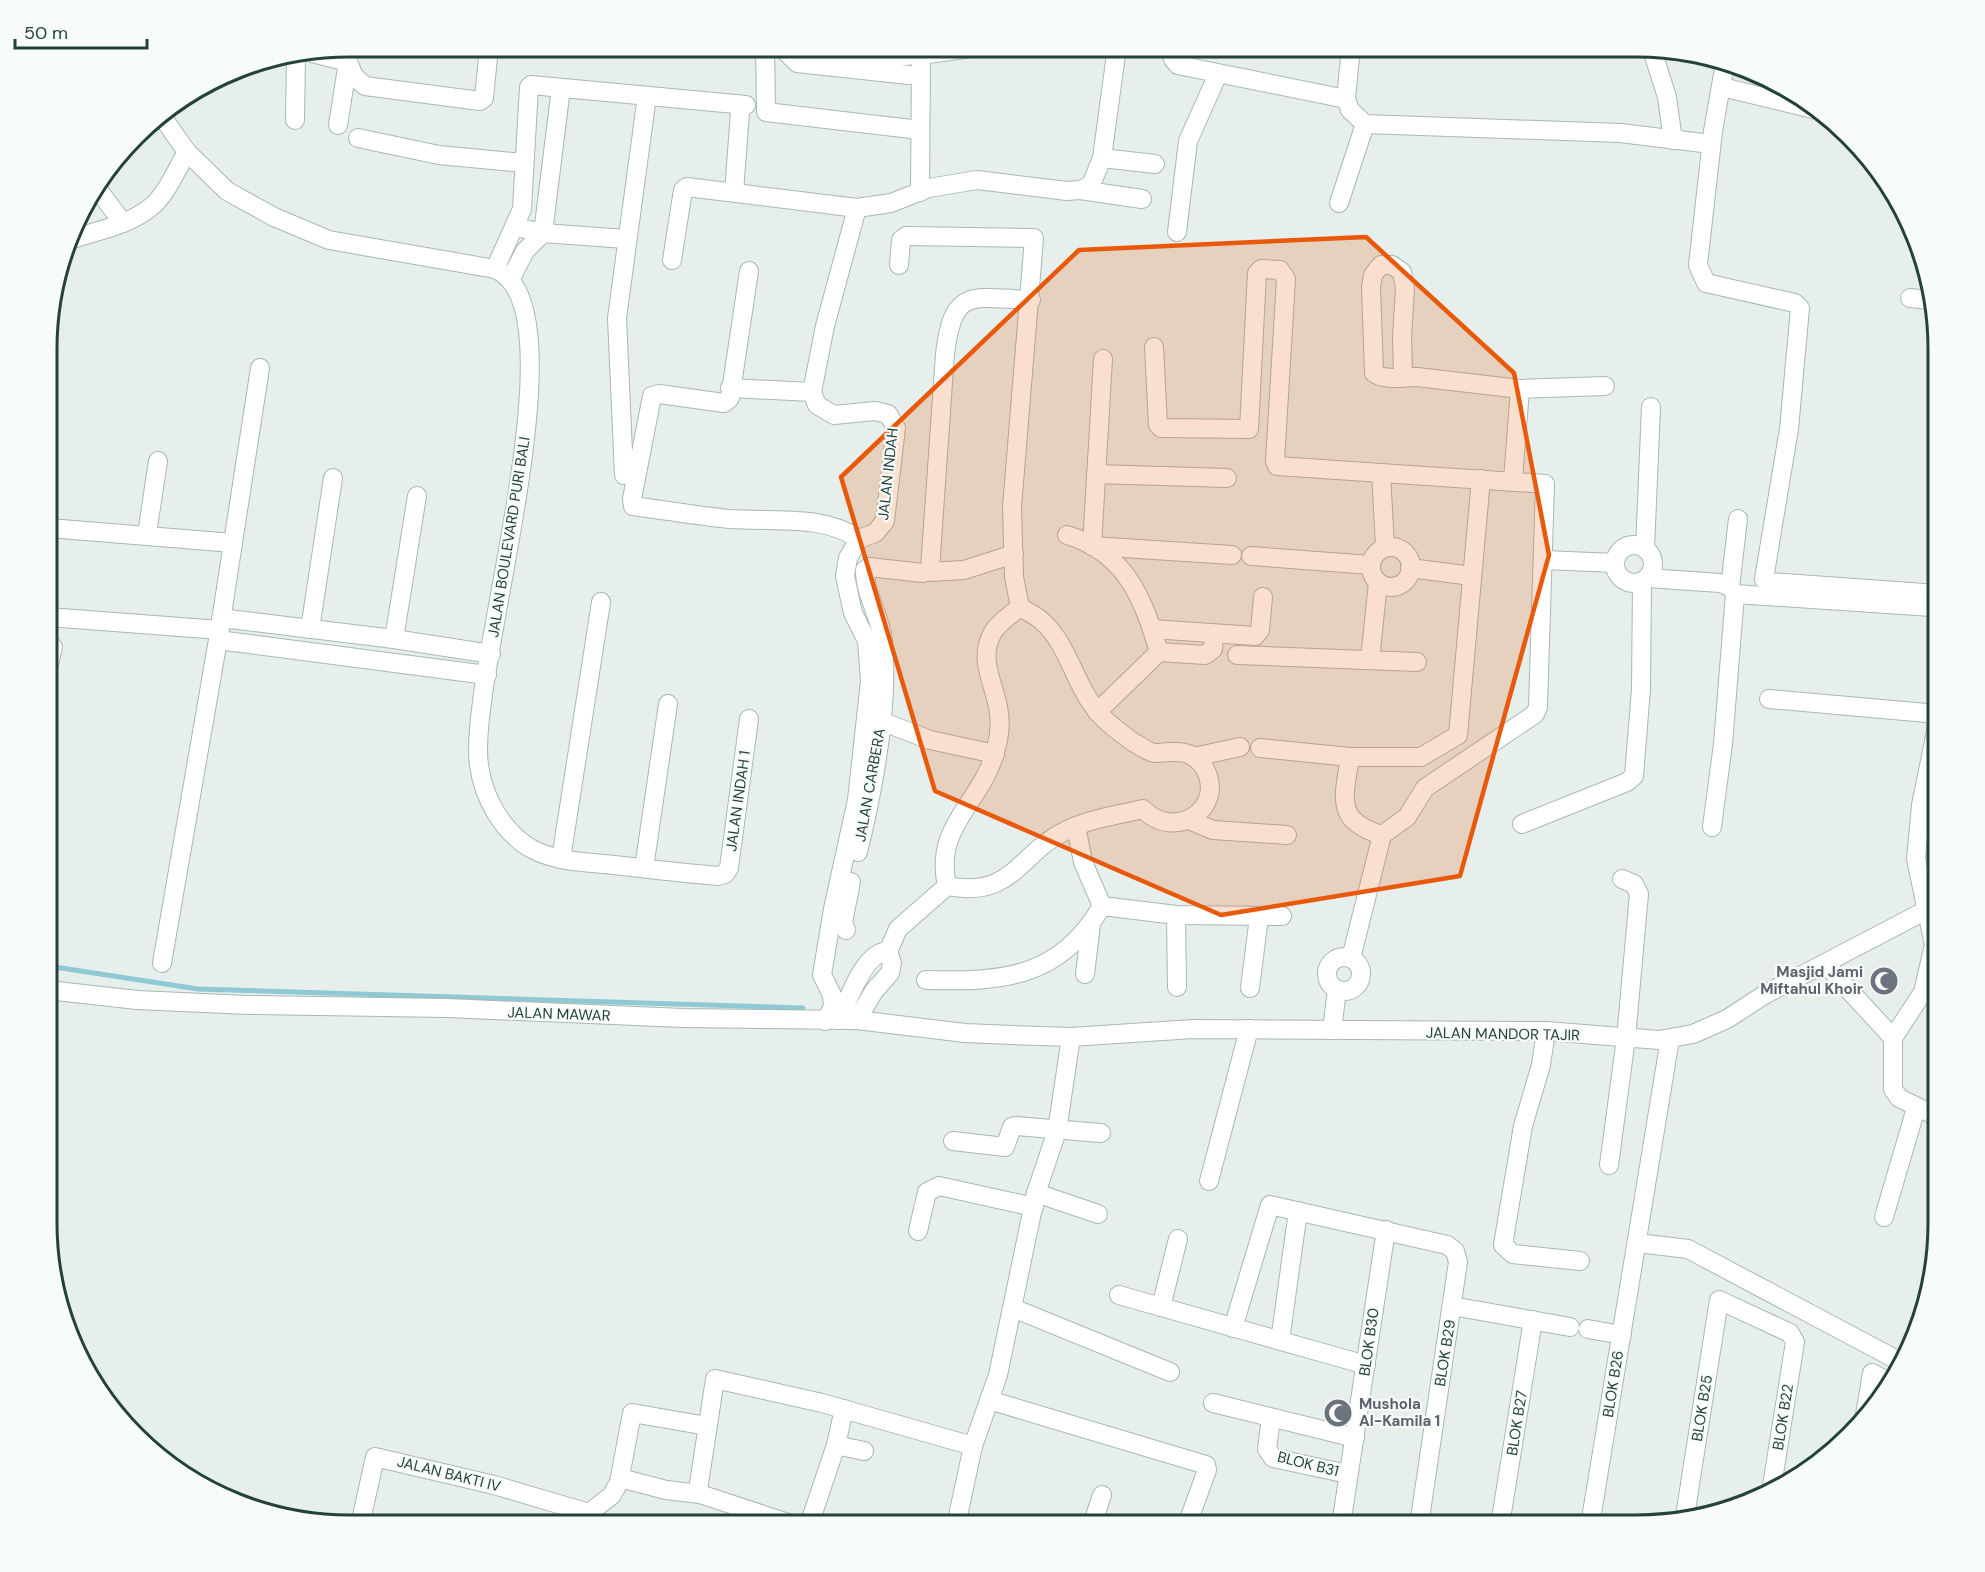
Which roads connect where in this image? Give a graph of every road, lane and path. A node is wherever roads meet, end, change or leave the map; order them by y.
1 (488, 57) edge
2 (765, 57) edge
3 (791, 57) edge
4 (844, 57) edge
5 (871, 57) edge
6 (927, 57) edge
7 (1116, 57) edge
8 (1173, 57) edge
9 (1350, 57) edge
10 (333, 58) edge
11 (1655, 58) edge
12 (297, 62) edge
13 (348, 62) junction
14 (1724, 70) edge
15 (909, 75) dead end
16 (1218, 75) junction
17 (1722, 87) junction
18 (561, 88) junction
19 (647, 96) junction
20 (1346, 99) junction
21 (1796, 105) edge
22 (295, 120) dead end
23 (165, 121) edge
24 (1365, 124) junction
25 (338, 125) dead end
26 (920, 130) junction
27 (358, 138) dead end
28 (1673, 140) junction
29 (1711, 144) junction
30 (187, 152) junction
31 (1102, 158) junction
32 (524, 163) junction
33 (1155, 164) dead end
34 (1080, 190) junction
35 (734, 192) junction
36 (920, 192) junction
37 (101, 194) edge
38 (1142, 199) dead end
39 (1339, 203) dead end
40 (857, 208) junction
41 (123, 223) junction
42 (516, 227) junction
43 (1177, 232) dead end
44 (543, 233) junction
45 (79, 237) edge
46 (626, 239) junction
47 (672, 260) dead end
48 (899, 265) dead end
49 (749, 271) dead end
50 (503, 273) junction
51 (1910, 298) dead end
52 (1924, 299) edge
53 (1030, 300) junction
54 (1154, 347) dead end
55 (1103, 359) dead end
56 (260, 368) dead end
57 (1403, 377) junction
58 (1605, 386) dead end
59 (730, 388) junction
60 (1520, 389) junction
61 (812, 392) junction
62 (1651, 407) dead end
63 (1249, 429) junction
64 (1278, 430) junction
65 (159, 461) dead end
66 (1381, 473) junction
67 (1096, 474) junction
68 (624, 475) dead end
69 (333, 478) dead end
70 (1227, 478) dead end
71 (1481, 479) junction
72 (1513, 480) junction
73 (417, 496) dead end
74 (1738, 519) dead end
75 (57, 528) edge
76 (147, 534) junction
77 (1067, 535) dead end
78 (860, 539) junction
79 (233, 543) junction
80 (1092, 546) junction
81 (1385, 547) junction
82 (1645, 549) junction
83 (1014, 554) junction
84 (1232, 555) dead end
85 (1251, 556) dead end
86 (1544, 560) junction
87 (1615, 563) junction
88 (1371, 565) junction
89 (1410, 568) junction
90 (929, 572) junction
91 (1472, 576) junction
92 (1645, 580) junction
93 (1378, 582) junction
94 (1733, 590) junction
95 (1263, 597) dead end
96 (1928, 600) edge
97 (1928, 601) edge
98 (601, 602) dead end
99 (1020, 607) junction
100 (57, 618) edge
101 (220, 629) junction
102 (310, 629) junction
103 (1152, 629) junction
104 (1214, 634) junction
105 (394, 639) junction
106 (1160, 652) junction
107 (491, 654) junction
108 (1237, 655) dead end
109 (1370, 660) junction
110 (1417, 662) dead end
111 (487, 675) junction
112 (1769, 699) dead end
113 (668, 704) dead end
114 (1097, 712) junction
115 (1928, 713) edge
116 (749, 719) dead end
117 (881, 721) junction
118 (1240, 747) dead end
119 (1260, 748) dead end
120 (995, 754) junction
121 (1194, 757) junction
122 (1350, 757) junction
123 (1422, 757) junction
124 (1928, 771) edge
125 (1425, 788) junction
126 (1189, 820) junction
127 (1522, 824) dead end
128 (1076, 826) junction
129 (1712, 827) dead end
130 (1287, 835) dead end
131 (1382, 835) junction
132 (561, 859) junction
133 (644, 868) junction
134 (718, 876) joint
135 (1622, 879) dead end
136 (947, 886) junction
137 (1928, 893) edge
138 (1102, 906) junction
139 (1928, 910) edge
140 (1176, 915) junction
141 (1282, 916) dead end
142 (1259, 917) junction
143 (1091, 925) junction
144 (846, 930) dead end
145 (162, 963) dead end
146 (1827, 963) junction
147 (1928, 971) edge
148 (1085, 974) dead end
149 (926, 980) dead end
150 (1177, 987) dead end
151 (1250, 988) dead end
152 (57, 991) edge
153 (840, 1020) junction
154 (1249, 1029) junction
155 (1332, 1030) junction
156 (1546, 1032) junction
157 (1071, 1036) junction
158 (1626, 1038) junction
159 (1893, 1038) junction
160 (1670, 1039) junction
161 (1916, 1108) junction
162 (1928, 1113) edge
163 (1057, 1131) junction
164 (1101, 1133) dead end
165 (953, 1140) dead end
166 (1609, 1165) dead end
167 (1209, 1181) dead end
168 (1035, 1200) junction
169 (1298, 1211) junction
170 (1098, 1214) dead end
171 (1884, 1216) dead end
172 (1386, 1230) junction
173 (918, 1231) dead end
174 (1178, 1239) dead end
175 (1638, 1243) junction
176 (1580, 1261) dead end
177 (1119, 1295) dead end
178 (1719, 1300) joint
179 (1452, 1306) junction
180 (1161, 1307) junction
181 (1013, 1308) junction
182 (1533, 1320) junction
183 (1570, 1327) dead end
184 (1233, 1328) junction
185 (1588, 1329) dead end
186 (1622, 1335) junction
187 (1280, 1341) junction
188 (1895, 1359) edge
189 (1366, 1365) junction
190 (1170, 1372) dead end
191 (1883, 1379) edge
192 (989, 1400) junction
193 (1867, 1402) edge
194 (1213, 1403) dead end
195 (844, 1409) junction
196 (1271, 1418) junction
197 (707, 1426) junction
198 (1355, 1438) junction
199 (836, 1445) junction
200 (973, 1446) junction
201 (864, 1451) dead end
202 (1348, 1474) junction
203 (620, 1478) junction
204 (1773, 1481) edge
205 (700, 1494) junction
206 (1102, 1495) dead end
207 (1686, 1511) edge
208 (362, 1515) edge
209 (764, 1515) edge
210 (812, 1515) edge
211 (958, 1515) edge
212 (1095, 1515) edge
213 (1191, 1515) edge
214 (1342, 1515) edge
215 (1421, 1515) edge
216 (1502, 1515) edge
217 (1592, 1515) edge

1 - 13 street
2 - 26 street
3 - 15 street
4 - 5 street
6 - 26 street
7 - 31 street
8 - 16 street
9 - 20 street
10 - 13 street
11 - 28 street
12 - 22 street
13 - 25 street
14 - 17 street
16 - 20 street
16 - 43 street
17 - 21 street
17 - 29 street
18 - 19 street
18 - 32 street
18 - 44 street
19 - 35 street
19 - 46 street
20 - 24 street
23 - 30 street
24 - 28 street
24 - 39 street
26 - 36 street
27 - 32 street
28 - 29 street
29 - 96 street
30 - 41 street
30 - 50 street
31 - 33 street
31 - 34 street
32 - 42 street
34 - 36 street
34 - 38 street
35 - 40 street
35 - 47 street
36 - 40 street
37 - 41 street
40 - 61 street
41 - 45 street
42 - 44 street
42 - 50 street
44 - 46 street
44 - 50 street
46 - 68 street
48 - 53 street
49 - 59 street
50 - 107 street, JALAN BOULEVARD PURI BALI
51 - 52 street
53 - 83 street
53 - 90 street
54 - 63 street
55 - 67 street
56 - 79 street
57 - 57 street
57 - 60 street
58 - 60 street
59 - 61 street
59 - 78 street
60 - 72 street
61 - 78 street, JALAN INDAH
62 - 82 street
63 - 64 street
63 - 64 street
64 - 66 street
65 - 76 street
66 - 71 street
66 - 81 street
67 - 70 street
67 - 80 street
69 - 102 street
71 - 72 street
71 - 91 street
72 - 86 street
73 - 105 street
74 - 94 street
75 - 76 street
76 - 79 street
77 - 80 street
78 - 153 street, JALAN INDAH
79 - 101 street
80 - 84 street
80 - 103 street
81 - 88 street
81 - 89 street
82 - 87 street
82 - 92 street
83 - 90 street
83 - 99 street
85 - 88 street
86 - 87 street
86 - 125 street
87 - 92 street
88 - 93 street
89 - 91 street
89 - 93 street
90 - 117 street
91 - 123 street
92 - 94 street
92 - 127 street
93 - 109 street
94 - 97 street
94 - 129 street
95 - 104 street
98 - 132 street
99 - 114 street
99 - 120 street
100 - 101 street
101 - 102 street
101 - 111 street
101 - 145 street
102 - 105 street
103 - 104 street
103 - 106 street
104 - 106 street
105 - 107 street
106 - 114 street
107 - 111 street, JALAN BOULEVARD PURI BALI
108 - 109 street
109 - 110 street
111 - 132 street, JALAN BOULEVARD PURI BALI
112 - 115 street
113 - 133 street
114 - 121 street
116 - 134 street, JALAN INDAH 1
117 - 120 street, JALAN CARBERA
117 - 144 street, JALAN CARBERA
118 - 121 street
119 - 122 street
120 - 136 street
121 - 126 street
122 - 123 street
122 - 131 street
123 - 125 street
124 - 137 street
125 - 131 street
126 - 128 street
126 - 130 street
128 - 136 street
128 - 138 street
131 - 155 street
132 - 133 street, JALAN BOULEVARD PURI BALI
133 - 134 street, JALAN BOULEVARD PURI BALI
135 - 158 street
136 - 153 street
138 - 140 street
138 - 143 street
139 - 146 street, JALAN MANDOR TAJIR
140 - 142 street
140 - 150 street
141 - 142 street
142 - 151 street
143 - 148 street
143 - 149 street
146 - 159 street
146 - 160 street, JALAN MANDOR TAJIR
147 - 159 street
152 - 153 street, JALAN MAWAR
153 - 157 street, JALAN MAWAR
154 - 155 street, JALAN MANDOR TAJIR
154 - 157 street, JALAN MANDOR TAJIR
154 - 167 street
155 - 156 street, JALAN MANDOR TAJIR
156 - 158 street, JALAN MANDOR TAJIR
156 - 176 street
157 - 163 street
158 - 160 street, JALAN MANDOR TAJIR
158 - 166 street
159 - 161 street
160 - 175 street, BLOK B26
161 - 162 street
161 - 171 street
163 - 164 street
163 - 165 street
163 - 168 street
168 - 170 street
168 - 173 street
168 - 181 street
169 - 172 street
169 - 184 street
169 - 187 street
172 - 179 street, BLOK B29
172 - 189 street, BLOK B30
174 - 180 street
175 - 186 street, BLOK B26
175 - 188 street
177 - 180 street
178 - 204 street, BLOK B22
178 - 207 street, BLOK B25
179 - 182 street
179 - 215 street, BLOK B29
180 - 184 street
181 - 190 street
181 - 192 street
182 - 183 street
182 - 216 street, BLOK B27
184 - 187 street
185 - 186 street
186 - 217 street, BLOK B26
187 - 189 street
189 - 198 street, BLOK B30
191 - 193 street
192 - 200 street
192 - 213 street
194 - 196 street
195 - 197 street
195 - 199 street
195 - 200 street
196 - 198 street
196 - 202 street, BLOK B31
197 - 203 street
197 - 205 street
198 - 202 street, BLOK B30
199 - 201 street
199 - 210 street
200 - 211 street
202 - 214 street, BLOK B30
203 - 205 street
203 - 208 street, JALAN BAKTI IV
205 - 209 street
206 - 212 street

